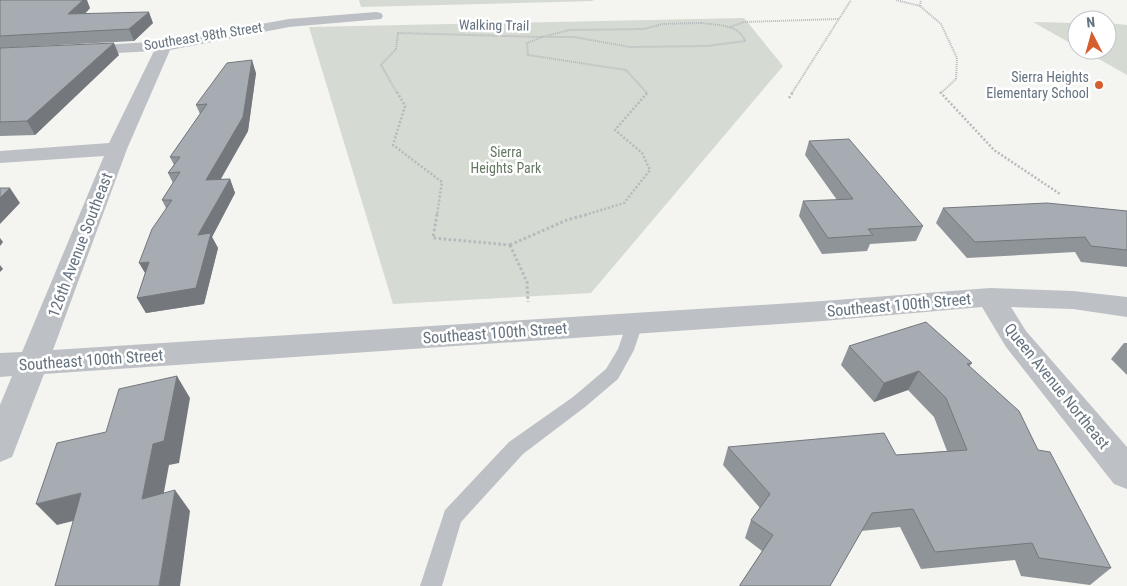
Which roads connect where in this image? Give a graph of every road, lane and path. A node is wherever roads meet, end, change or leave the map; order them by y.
1 (851, 0) edge
2 (896, 0) edge
3 (921, 0) edge
4 (920, 6) junction
5 (376, 16) dead end
6 (839, 20) junction
7 (730, 27) junction
8 (542, 36) junction
9 (164, 46) junction
10 (68, 50) edge
11 (789, 98) dead end
12 (117, 149) junction
13 (0, 157) edge
14 (1060, 194) dead end
15 (510, 245) junction
16 (990, 297) junction
17 (1127, 307) edge
18 (635, 324) junction
19 (529, 330) junction
20 (34, 364) junction
21 (0, 365) edge
22 (0, 447) edge
23 (1127, 473) edge
24 (431, 586) edge

1 - 6 path
2 - 4 path
3 - 4 path
4 - 14 path
5 - 9 street, Southeast 98th Street
6 - 7 path
6 - 11 path
7 - 8 path
7 - 8 path
8 - 15 path, Walking Trail
8 - 15 path, Walking Trail
9 - 10 street, Southeast 98th Street
9 - 12 street, 126th Avenue Southeast
12 - 13 street
12 - 20 street, 126th Avenue Southeast
15 - 19 path
16 - 17 street, Southeast 100th Street
16 - 18 street, Southeast 100th Street
16 - 23 street, Queen Avenue Northeast
18 - 19 street, Southeast 100th Street
18 - 24 lane
19 - 20 street, Southeast 100th Street
20 - 21 street, Southeast 100th Street
20 - 22 street, 126th Avenue Southeast

